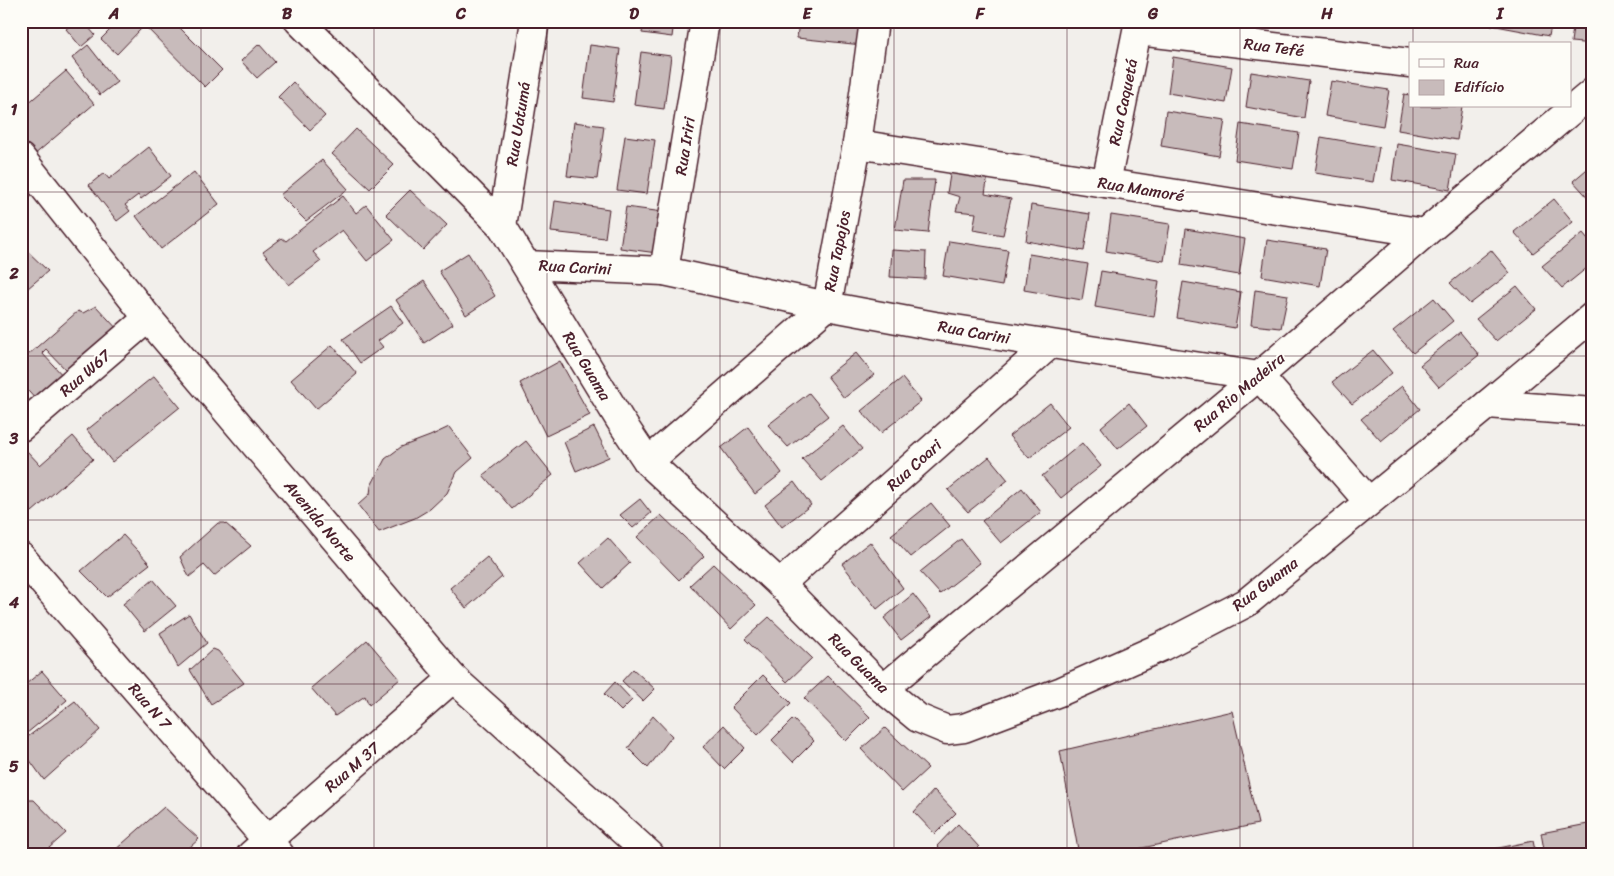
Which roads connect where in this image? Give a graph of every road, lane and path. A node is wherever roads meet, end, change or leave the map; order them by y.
1 (535, 21) edge
2 (705, 21) edge
3 (874, 21) edge
4 (311, 24) edge
5 (1138, 26) edge
6 (1409, 64) edge
7 (1572, 82) edge
8 (1593, 85) edge
9 (1593, 92) edge
10 (857, 144) junction
11 (21, 158) edge
12 (1106, 183) junction
13 (502, 226) junction
14 (1425, 233) junction
15 (526, 265) junction
16 (664, 272) junction
17 (826, 306) junction
18 (1593, 316) edge
19 (148, 318) junction
20 (1049, 345) junction
21 (1259, 376) junction
22 (1488, 404) junction
23 (1593, 412) edge
24 (21, 427) edge
25 (648, 462) junction
26 (1368, 501) junction
27 (21, 557) edge
28 (780, 584) junction
29 (453, 678) junction
30 (884, 689) junction
31 (266, 850) edge
32 (650, 855) edge

1 - 13 street, Rua Uatumá
2 - 16 street, Rua Iriri
3 - 10 street, Rua Tapajos
4 - 13 street, Rua Guama
5 - 6 street, Rua Tefé
5 - 12 street, Rua Caquetá
7 - 8 street
9 - 14 street, Rua Rio Madeira
10 - 12 street, Rua Mamoré
10 - 17 street, Rua Tapajos
11 - 19 street, Avenida Norte
12 - 14 street, Rua Mamoré
13 - 15 street, Rua Guama
14 - 21 street, Rua Rio Madeira
15 - 16 street, Rua Carini
15 - 25 street, Rua Guama
16 - 17 street, Rua Carini
17 - 20 street, Rua Carini
17 - 25 street, Rua Tapajos
18 - 22 street, Rua Guama
19 - 24 street, Rua W67
19 - 29 street, Avenida Norte
20 - 21 street, Rua Carini
20 - 28 street, Rua Coari
21 - 26 street
21 - 30 street, Rua Rio Madeira
22 - 23 street
22 - 26 street, Rua Guama
25 - 28 street, Rua Guama
26 - 30 street, Rua Guama
27 - 31 street, Rua N 7
28 - 30 street, Rua Guama
29 - 31 street, Rua M 37
29 - 32 street, Avenida Norte

